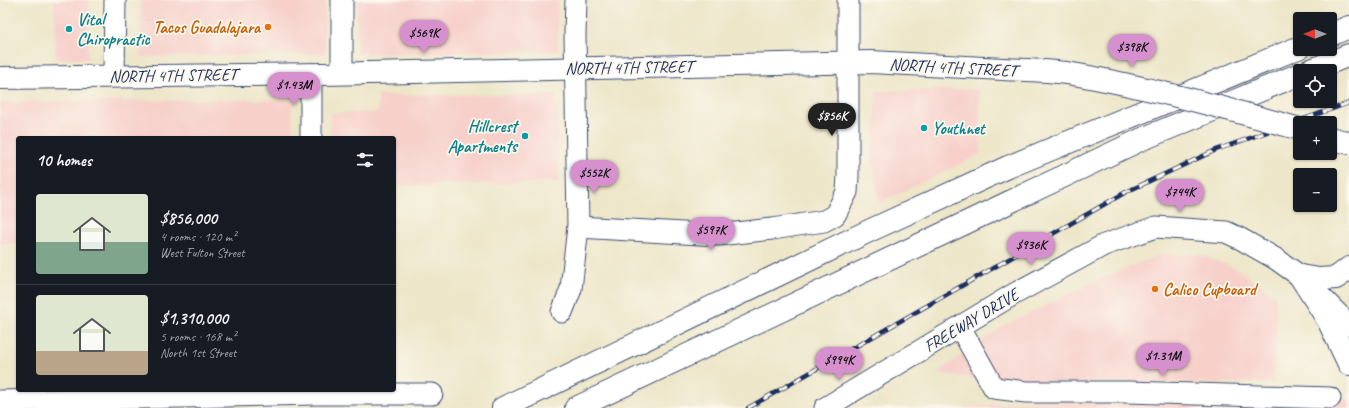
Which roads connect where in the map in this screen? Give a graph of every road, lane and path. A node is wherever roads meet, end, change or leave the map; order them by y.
1 (115, 0) edge
2 (342, 0) edge
3 (576, 0) edge
4 (848, 0) edge
5 (1293, 50) edge
6 (1349, 55) edge
7 (848, 64) junction
8 (1326, 64) edge
9 (576, 68) junction
10 (342, 73) junction
11 (311, 74) junction
12 (114, 76) junction
13 (1293, 77) edge
14 (0, 78) edge
15 (1293, 127) edge
16 (311, 136) edge
17 (1337, 140) edge
18 (1349, 143) edge
19 (578, 227) junction
20 (1349, 268) edge
21 (1300, 276) junction
22 (562, 312) dead end
23 (1349, 325) edge
24 (960, 327) junction
25 (1349, 364) edge
26 (314, 392) edge
27 (432, 394) dead end
28 (1330, 398) dead end
29 (0, 401) edge
30 (503, 408) edge
31 (576, 408) edge
32 (825, 408) edge

1 - 12 street
2 - 10 street
3 - 9 street
4 - 7 street
5 - 30 main road
6 - 8 main road
7 - 9 main road, NORTH 4TH STREET
7 - 15 main road, NORTH 4TH STREET, bridge
7 - 19 street
9 - 10 main road, NORTH 4TH STREET
9 - 19 street
10 - 11 main road, NORTH 4TH STREET
11 - 12 main road, NORTH 4TH STREET
11 - 16 street
12 - 14 main road, NORTH 4TH STREET
13 - 31 main road
17 - 18 main road
19 - 22 street
20 - 21 main road
21 - 23 street, FREEWAY DRIVE
21 - 24 street, FREEWAY DRIVE
21 - 25 main road
24 - 28 street
24 - 32 street, FREEWAY DRIVE
26 - 27 street
26 - 29 street

